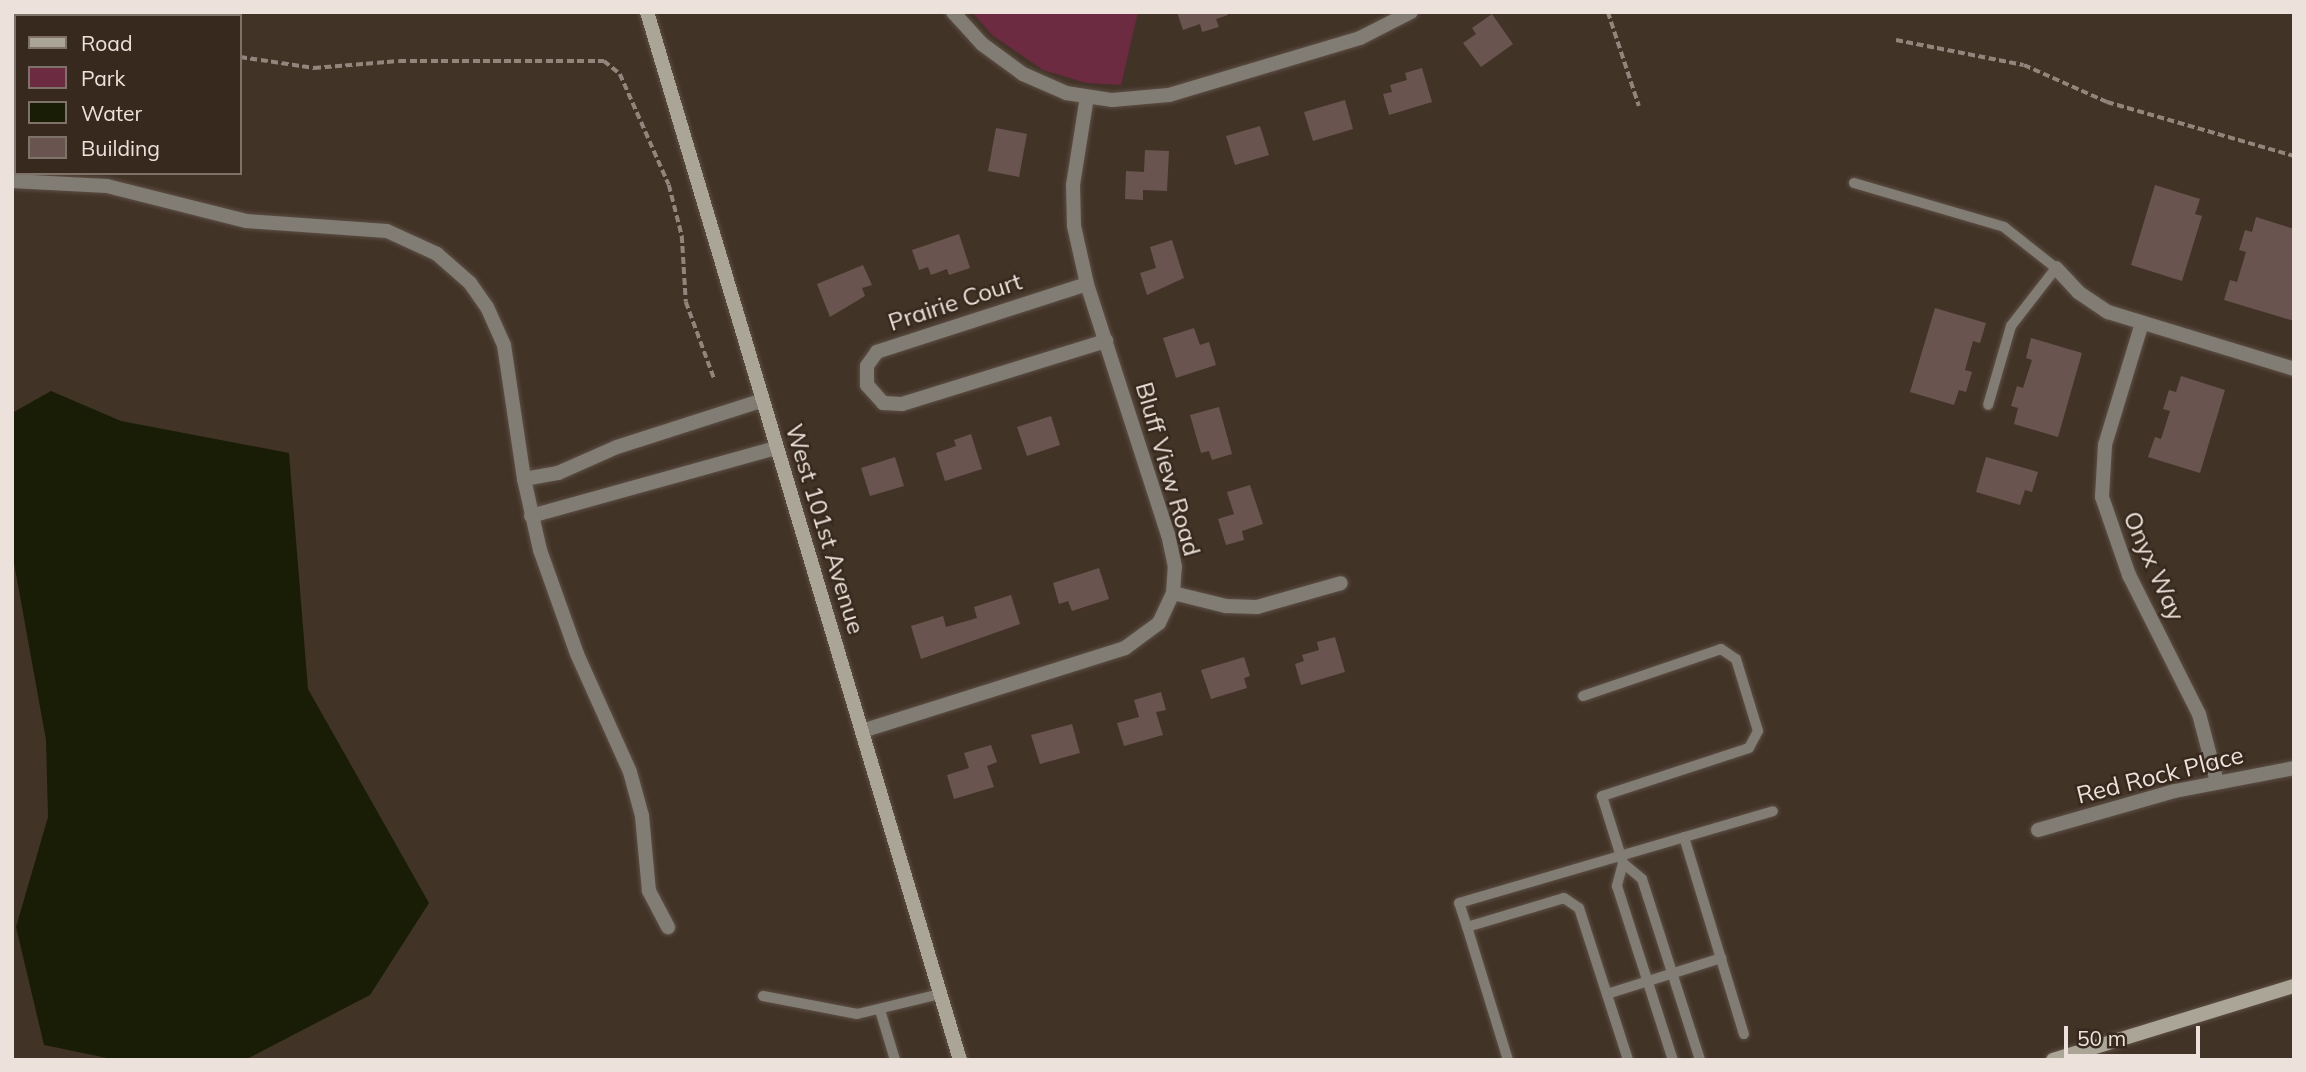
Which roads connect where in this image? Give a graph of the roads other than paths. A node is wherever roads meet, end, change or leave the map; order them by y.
1 (647, 12) edge
2 (953, 12) edge
3 (1411, 12) edge
4 (1087, 97) junction
5 (12, 181) edge
6 (1854, 183) dead end
7 (2056, 268) junction
8 (1087, 284) junction
9 (2142, 323) junction
10 (1105, 341) junction
11 (2294, 369) edge
12 (763, 400) junction
13 (1988, 405) dead end
14 (778, 448) junction
15 (524, 479) junction
16 (531, 516) junction
17 (1341, 583) dead end
18 (1173, 593) junction
19 (1583, 696) dead end
20 (862, 731) junction
21 (2294, 768) edge
22 (2217, 782) junction
23 (1773, 811) dead end
24 (2038, 830) dead end
25 (1684, 837) junction
26 (1622, 859) junction
27 (668, 927) dead end
28 (1467, 928) junction
29 (1721, 958) junction
30 (1672, 973) junction
31 (1648, 981) junction
32 (2294, 986) edge
33 (940, 994) junction
34 (1607, 994) junction
35 (763, 996) dead end
36 (880, 1010) junction
37 (1744, 1034) dead end
38 (895, 1060) edge
39 (960, 1060) edge
40 (1508, 1060) edge
41 (1628, 1060) edge
42 (1673, 1060) edge
43 (1700, 1060) edge
44 (2053, 1060) edge

1 - 12 street, West 101st Avenue
2 - 4 street
3 - 4 street
4 - 8 street, Bluff View Road
5 - 15 street
6 - 7 lane
7 - 9 street
7 - 13 lane
8 - 10 street, Bluff View Road
8 - 10 street, Prairie Court
9 - 11 street
9 - 22 street, Onyx Way
10 - 18 street, Bluff View Road
12 - 14 street, West 101st Avenue
12 - 15 street
14 - 16 street
14 - 20 street, West 101st Avenue
15 - 16 street
16 - 27 street
17 - 18 street
18 - 20 street, Bluff View Road
19 - 26 lane
20 - 33 street, West 101st Avenue
21 - 22 street, Red Rock Place
22 - 24 street, Red Rock Place
23 - 25 lane
25 - 26 lane
25 - 29 lane
26 - 28 lane
26 - 30 lane
26 - 31 lane
28 - 34 lane
28 - 40 lane
29 - 30 lane
29 - 37 lane
30 - 31 lane
30 - 43 lane
31 - 34 lane
31 - 42 lane
32 - 44 street
33 - 36 lane
33 - 39 street, West 101st Avenue
34 - 41 lane
35 - 36 lane
36 - 38 lane

